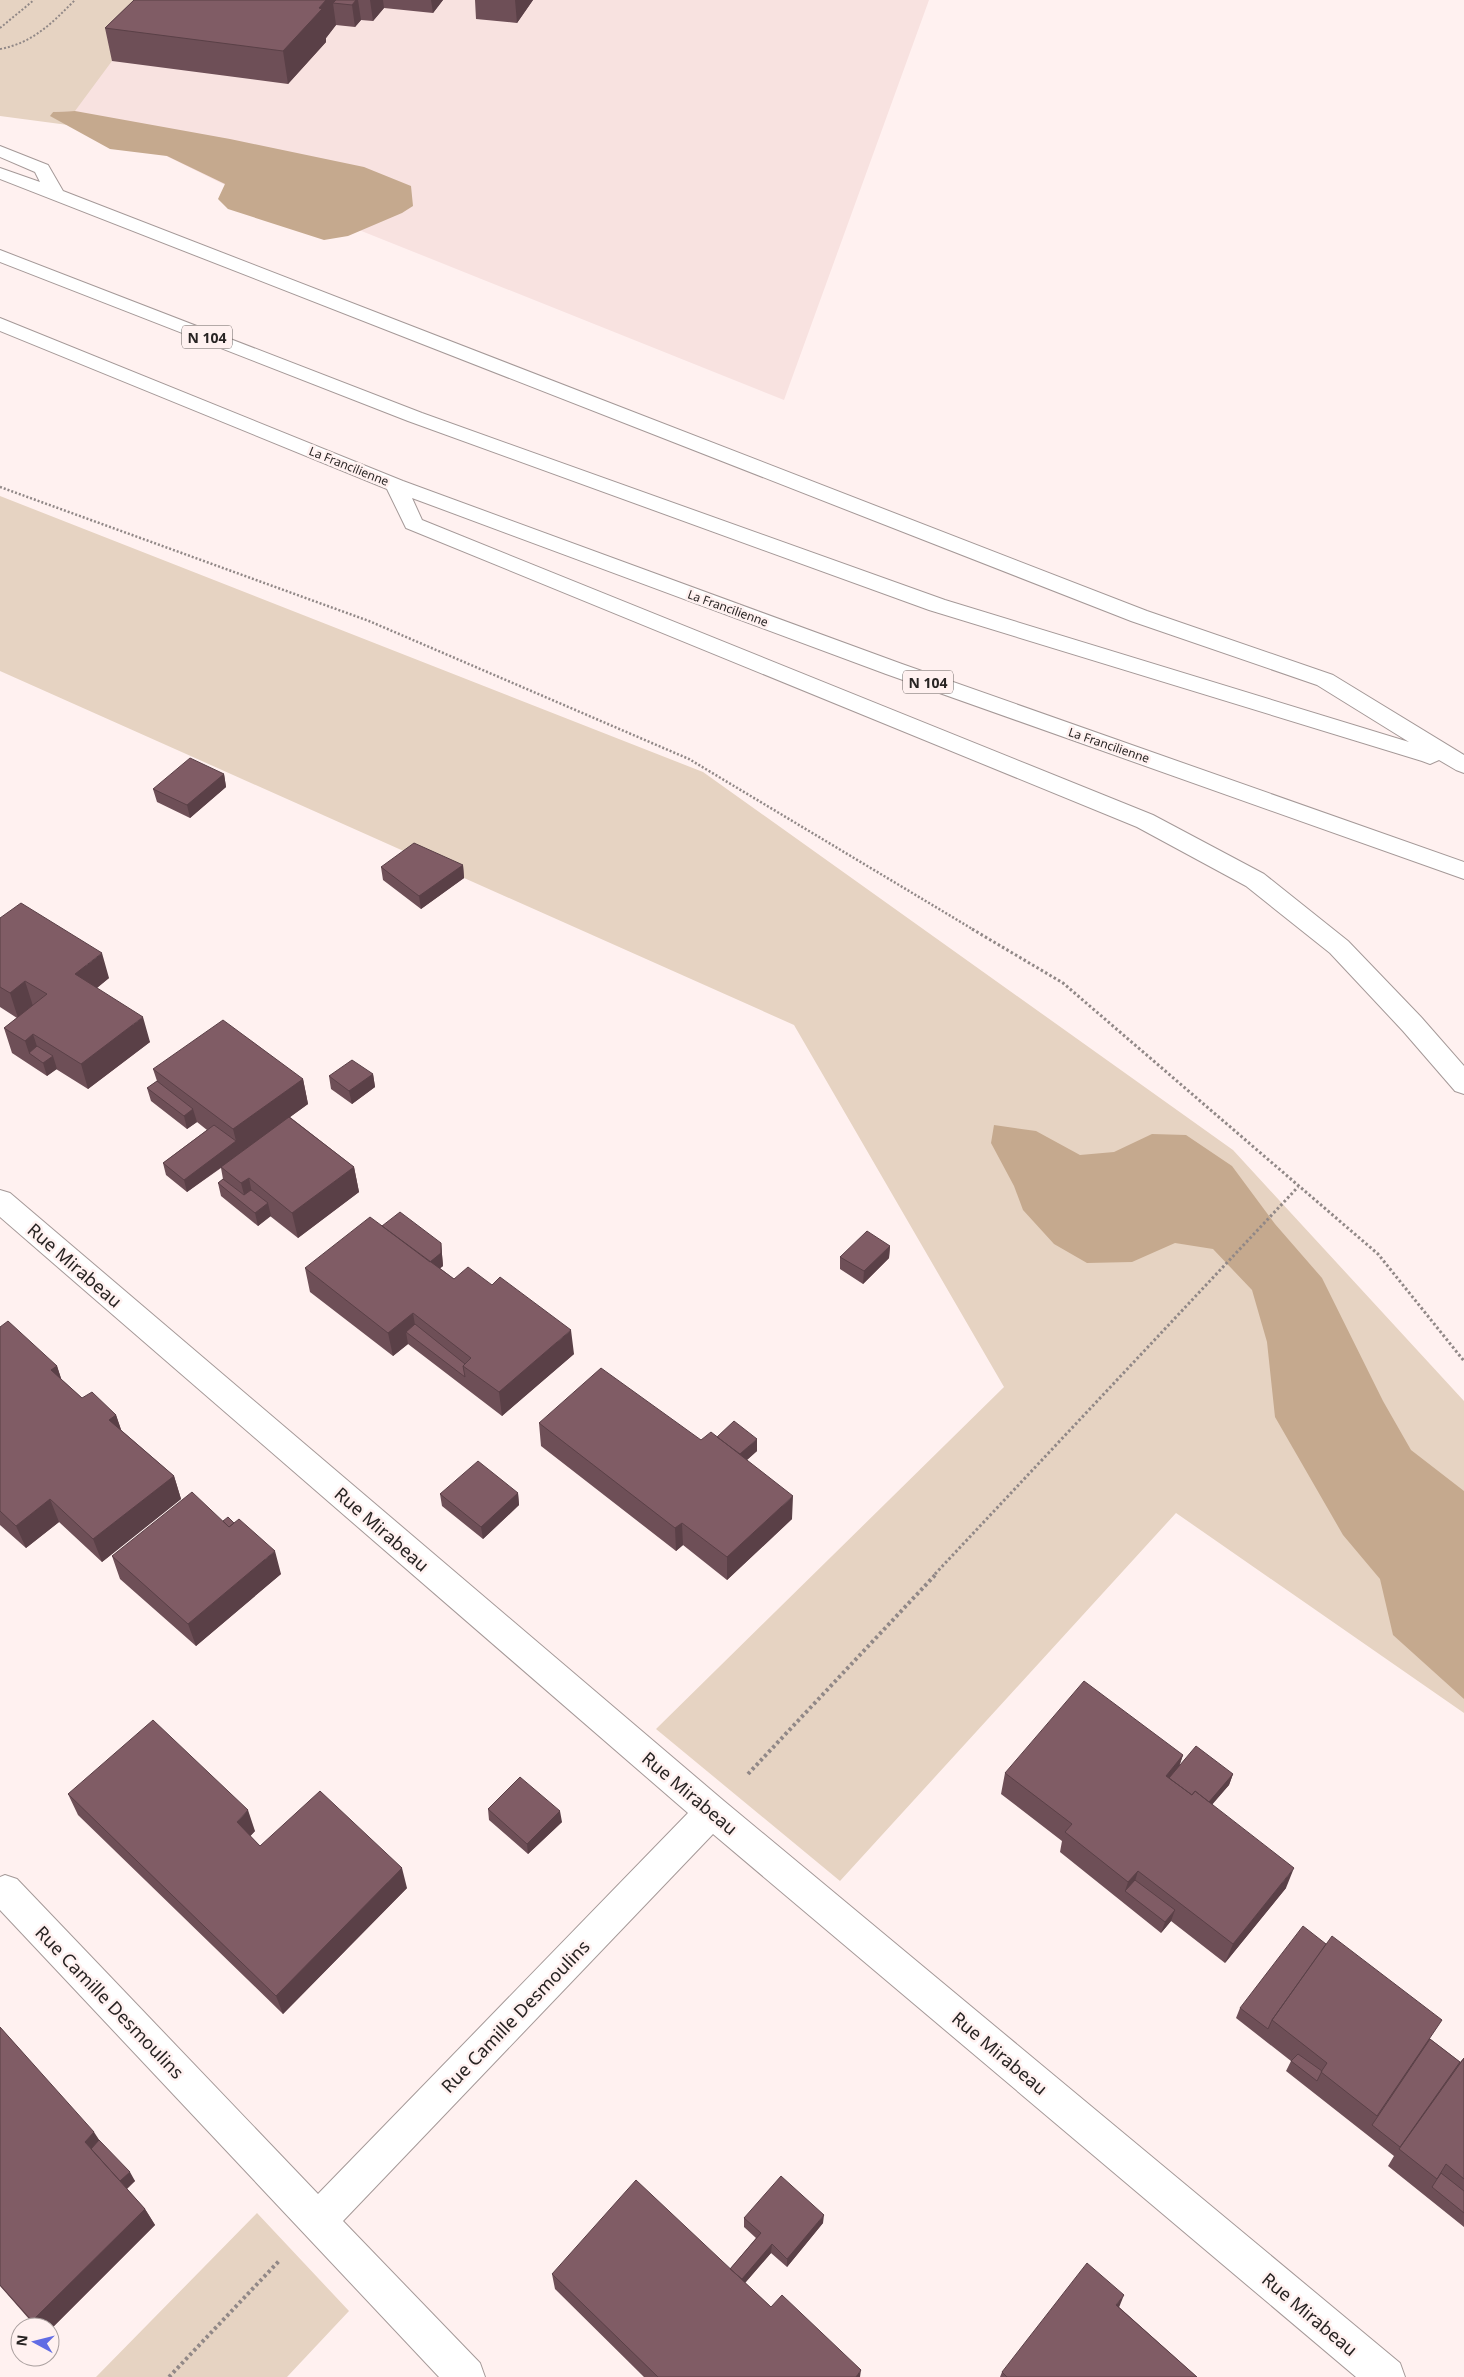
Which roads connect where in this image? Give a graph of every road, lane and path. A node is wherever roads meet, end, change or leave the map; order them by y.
1 (34, 0) edge
2 (74, 0) edge
3 (0, 28) edge
4 (0, 49) edge
5 (0, 151) edge
6 (0, 173) edge
7 (56, 195) junction
8 (0, 256) edge
9 (0, 324) edge
10 (396, 485) junction
11 (0, 487) edge
12 (1464, 766) edge
13 (1464, 870) edge
14 (1464, 1084) edge
15 (1298, 1187) junction
16 (0, 1201) edge
17 (1464, 1361) edge
18 (712, 1812) junction
19 (5, 1891) dead end
20 (318, 2220) junction
21 (169, 2377) edge
22 (466, 2377) edge
23 (1386, 2377) edge

1 - 3 path
2 - 4 path
5 - 7 main road
6 - 7 main road
7 - 12 main road
8 - 12 main road, N 104
9 - 10 main road, La Francilienne / N 104
10 - 13 main road, La Francilienne / N 104
10 - 14 main road
11 - 15 path
15 - 17 path
15 - 18 path
16 - 18 main road, Rue Mirabeau
18 - 20 main road, Rue Camille Desmoulins
18 - 23 main road, Rue Mirabeau
19 - 20 main road, Rue Camille Desmoulins
20 - 21 path
20 - 22 main road, Rue Camille Desmoulins

